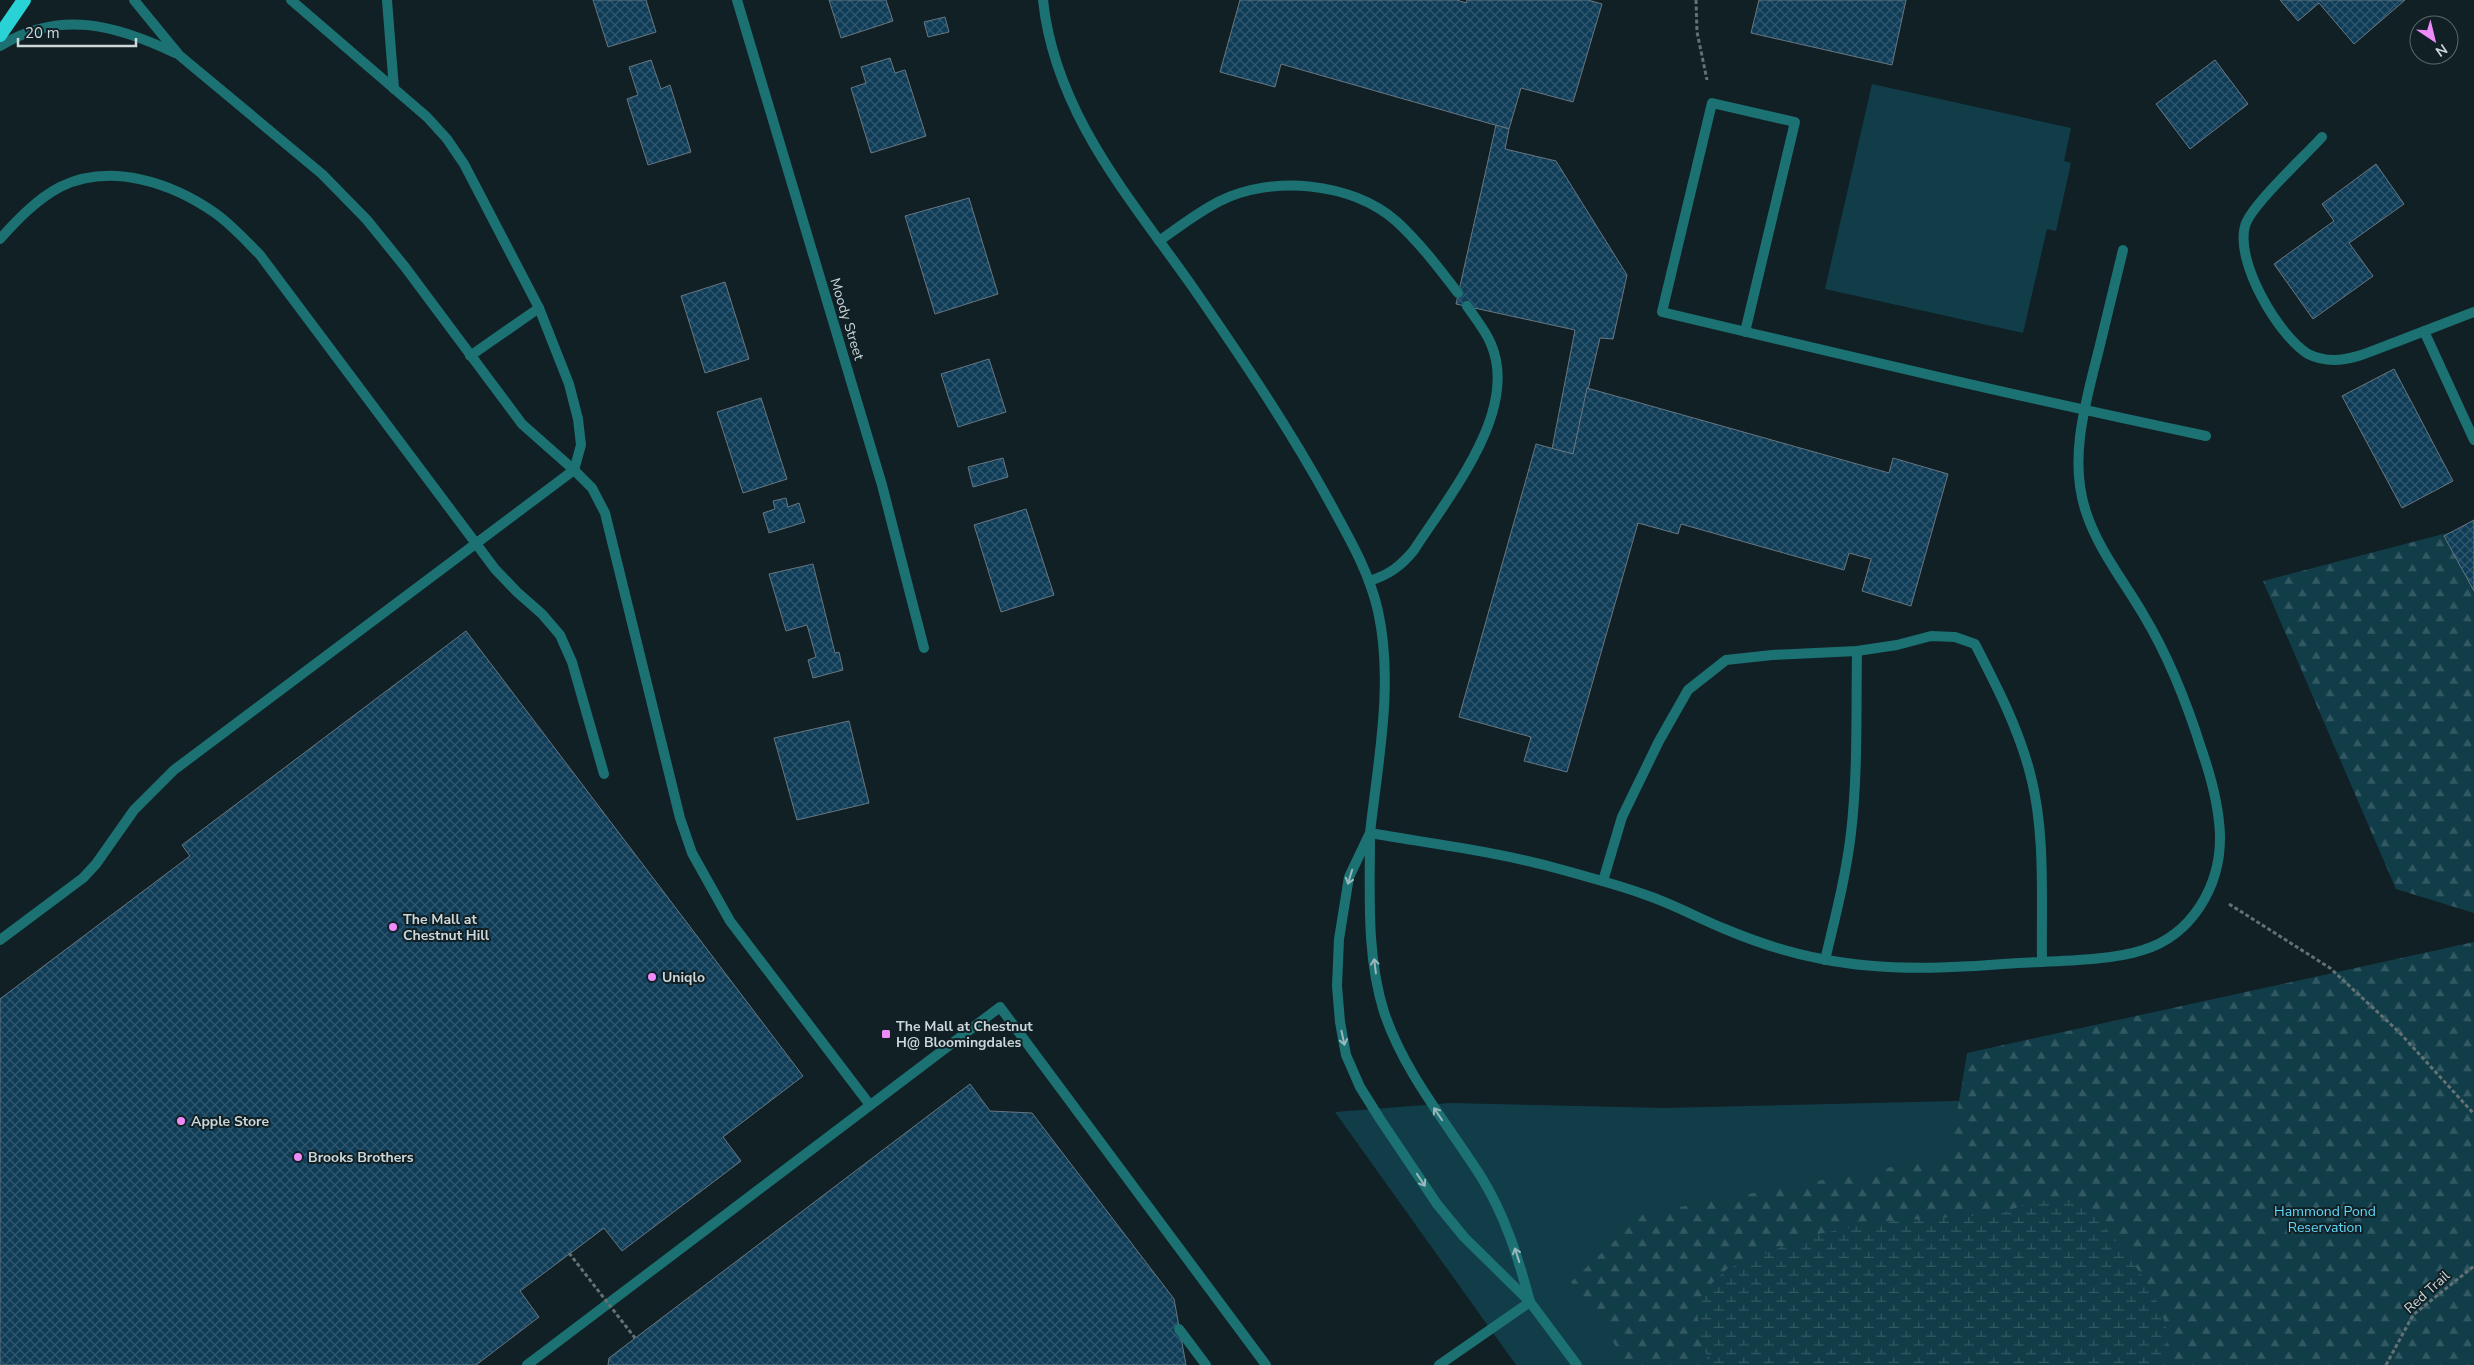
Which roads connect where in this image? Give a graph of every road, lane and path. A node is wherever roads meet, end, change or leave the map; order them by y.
1 (24, 0) edge
2 (134, 0) edge
3 (291, 0) edge
4 (386, 0) edge
5 (737, 0) edge
6 (1043, 0) edge
7 (1696, 0) edge
8 (0, 35) edge
9 (0, 46) edge
10 (178, 55) junction
11 (394, 88) junction
12 (1712, 103) junction
13 (2322, 137) dead end
14 (0, 239) edge
15 (1159, 241) junction
16 (2123, 250) dead end
17 (1458, 293) dead end
18 (1467, 306) dead end
19 (539, 308) junction
20 (2474, 312) edge
21 (2424, 331) junction
22 (1745, 332) junction
23 (470, 356) junction
24 (2084, 411) junction
25 (2206, 436) dead end
26 (2474, 440) edge
27 (574, 470) junction
28 (476, 543) junction
29 (1369, 581) junction
30 (924, 648) dead end
31 (1856, 651) junction
32 (604, 774) dead end
33 (1370, 833) junction
34 (1603, 882) junction
35 (2209, 892) junction
36 (0, 940) edge
37 (1825, 960) junction
38 (2042, 962) junction
39 (870, 1105) junction
40 (2474, 1114) edge
41 (569, 1253) dead end
42 (2474, 1266) edge
43 (1530, 1302) junction
44 (1178, 1329) dead end
45 (635, 1338) dead end
46 (527, 1365) edge
47 (1206, 1365) edge
48 (1266, 1365) edge
49 (1439, 1365) edge
50 (1577, 1365) edge
51 (2386, 1365) edge

1 - 8 highway
2 - 10 street
3 - 11 street
4 - 11 street
5 - 30 street, Moody Street
6 - 15 street
7 - 12 path
9 - 10 street
10 - 23 street
11 - 19 street
12 - 22 street
12 - 22 street
13 - 21 street
14 - 28 street
15 - 17 street
15 - 29 street
16 - 24 street
18 - 29 street
19 - 23 street
19 - 27 street
20 - 21 street
21 - 26 street
22 - 24 street
23 - 27 street
24 - 25 street
24 - 35 street
27 - 28 street
27 - 39 street
28 - 32 street
28 - 36 street
29 - 33 street
31 - 34 street
31 - 37 street
31 - 38 street
33 - 34 street
43 -> 33 street
33 -> 43 street
34 - 37 street
35 - 38 street
35 - 40 path
37 - 38 street
39 - 46 street
39 - 48 street
41 - 45 path, bridge
42 - 51 path, Red Trail
43 - 49 street
43 - 50 street
44 - 47 street

